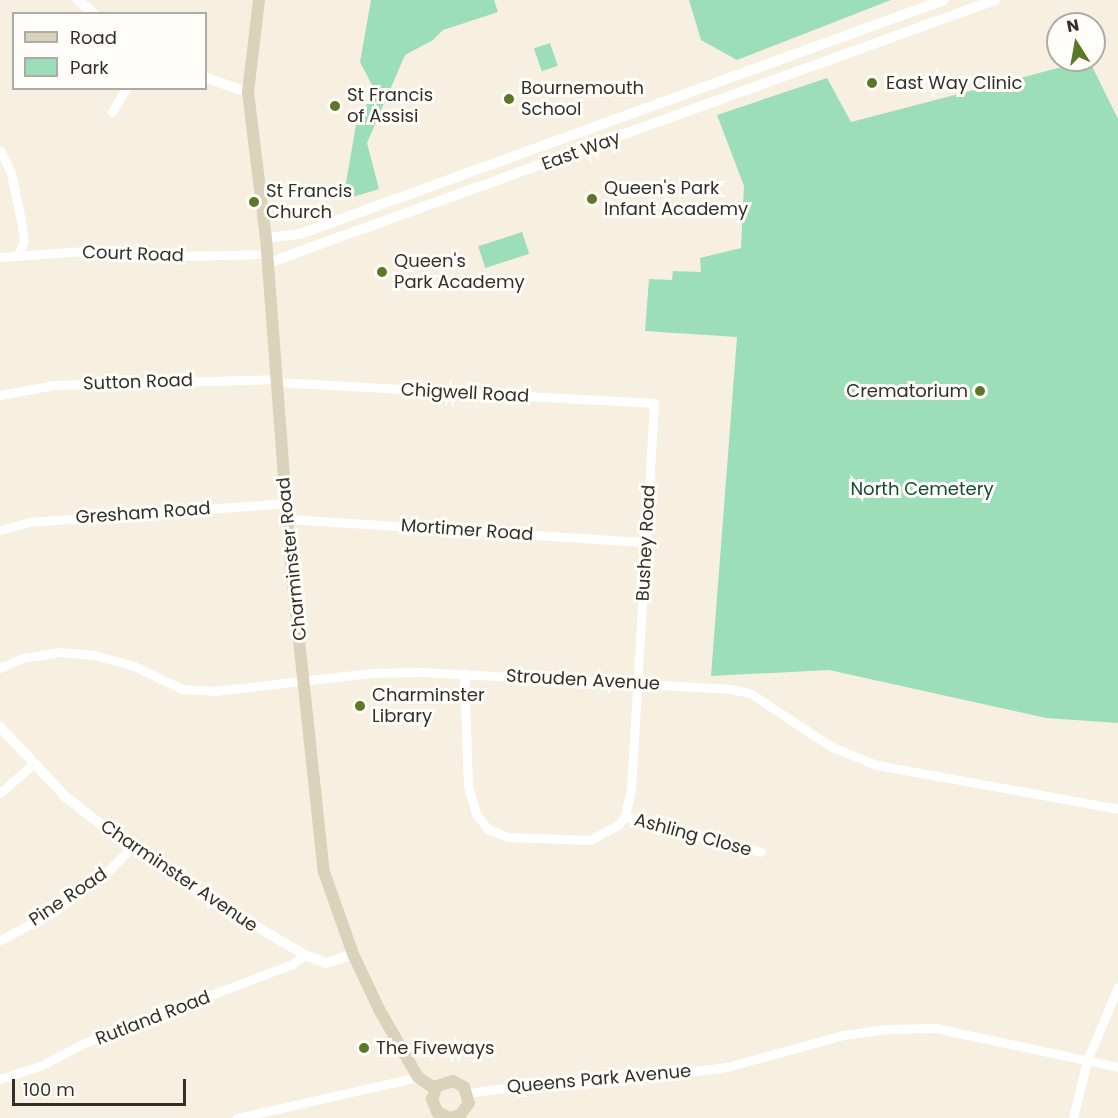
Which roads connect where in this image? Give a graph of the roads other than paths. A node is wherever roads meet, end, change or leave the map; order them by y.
1 (78, 0) edge
2 (259, 0) edge
3 (944, 0) edge
4 (994, 0) edge
5 (92, 12) edge
6 (207, 78) edge
7 (125, 90) edge
8 (248, 92) junction
9 (112, 112) dead end
10 (0, 150) edge
11 (266, 238) junction
12 (18, 254) junction
13 (0, 257) edge
14 (267, 259) junction
15 (277, 380) junction
16 (0, 395) edge
17 (654, 404) joint
18 (286, 502) junction
19 (288, 519) junction
20 (0, 530) edge
21 (646, 542) junction
22 (0, 668) edge
23 (464, 673) junction
24 (305, 679) junction
25 (638, 683) junction
26 (0, 727) edge
27 (32, 765) junction
28 (0, 793) edge
29 (1118, 808) edge
30 (625, 817) junction
31 (131, 848) junction
32 (761, 852) dead end
33 (0, 940) edge
34 (353, 954) junction
35 (305, 955) junction
36 (1118, 987) edge
37 (1087, 1060) junction
38 (1118, 1067) edge
39 (418, 1077) junction
40 (0, 1079) edge
41 (435, 1089) junction
42 (467, 1092) junction
43 (237, 1118) edge
44 (450, 1118) edge
45 (1073, 1118) edge

1 - 5 street
2 - 8 main road, Charminster Road
3 - 11 street, East Way
4 - 14 street, East Way
6 - 8 street
7 - 9 street
8 - 11 main road, Charminster Road
10 - 12 street
11 - 14 main road, Charminster Road
12 - 13 street, Court Road
12 - 14 street, Court Road
14 - 15 main road, Charminster Road
15 - 16 street, Sutton Road
15 - 17 street, Chigwell Road
15 - 18 main road, Charminster Road
17 - 21 street, Bushey Road
18 - 19 main road, Charminster Road
18 - 20 street, Gresham Road
19 - 21 street, Mortimer Road
19 - 24 main road, Charminster Road
21 - 25 street, Bushey Road
22 - 24 street, Strouden Avenue
23 - 24 street, Strouden Avenue
23 - 25 street, Strouden Avenue
23 - 30 street
24 - 34 main road, Charminster Road
25 - 29 street, Strouden Avenue
25 - 30 street, Bushey Road
26 - 27 street, Charminster Avenue
27 - 28 street
27 - 31 street, Charminster Avenue
30 - 32 street, Ashling Close
31 - 33 street, Pine Road
31 - 35 street, Charminster Avenue
34 - 35 street, Charminster Avenue
34 - 39 main road, Charminster Road
35 - 40 street, Rutland Road
36 - 37 street
37 - 38 street, Queens Park Avenue
37 - 42 street, Queens Park Avenue
37 - 45 street
39 - 41 main road, Charminster Road
39 - 43 street
41 - 42 main road
41 - 44 main road
42 - 44 main road

